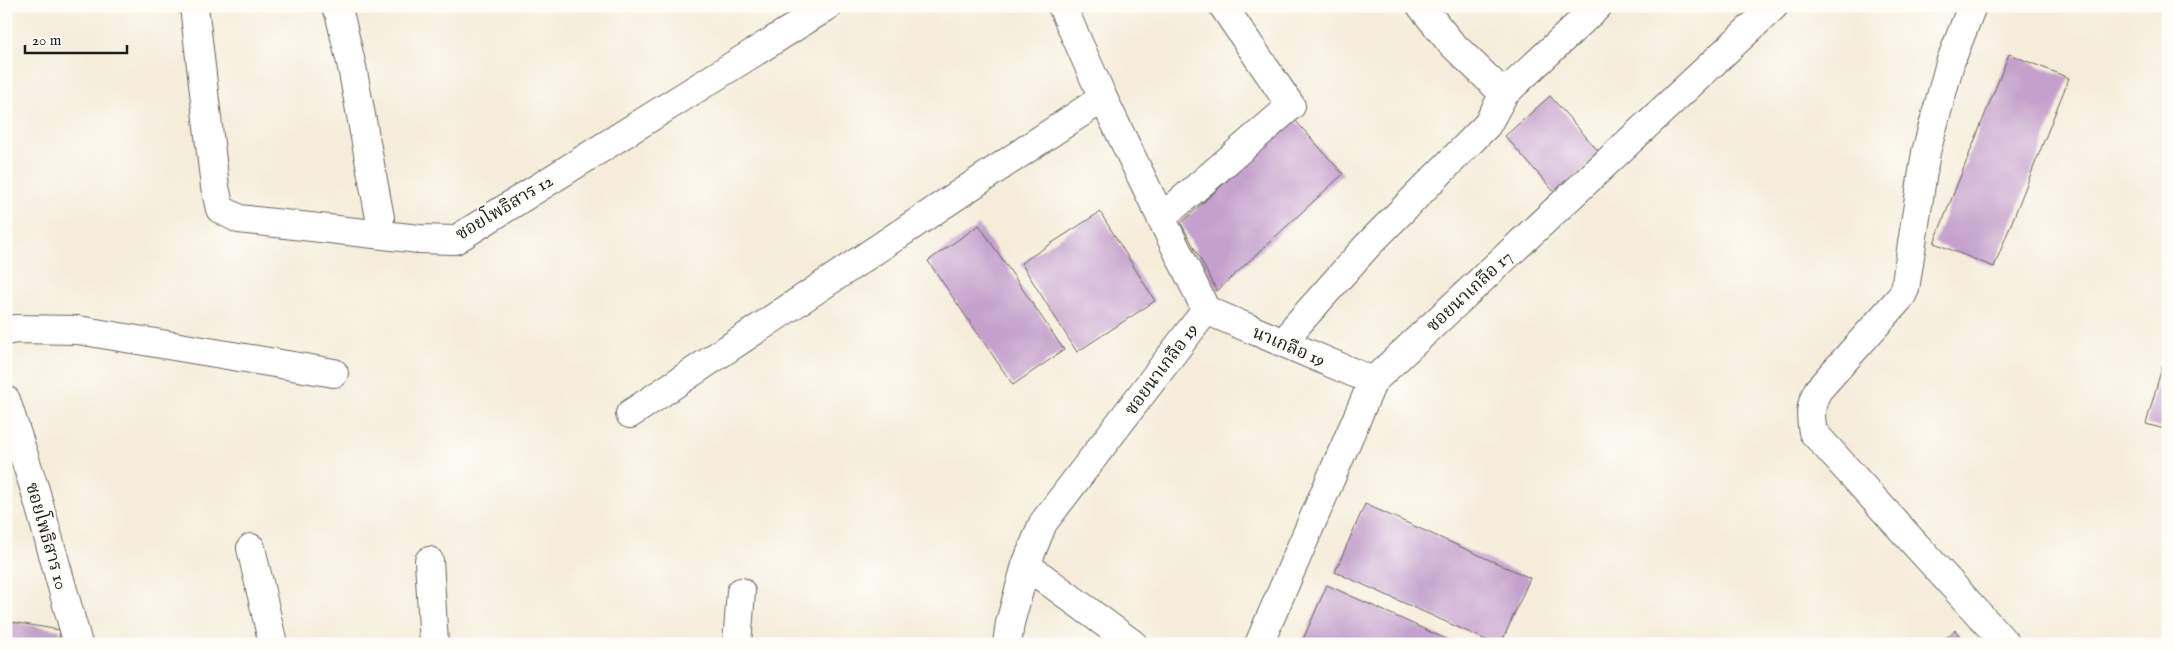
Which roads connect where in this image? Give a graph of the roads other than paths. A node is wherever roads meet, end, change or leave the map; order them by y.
1 (194, 6) edge
2 (336, 6) edge
3 (828, 6) edge
4 (1062, 6) edge
5 (1223, 6) edge
6 (1422, 6) edge
7 (1598, 6) edge
8 (1774, 6) edge
9 (1972, 6) edge
10 (1504, 94) junction
11 (1103, 98) junction
12 (1161, 218) junction
13 (378, 234) junction
14 (1206, 310) junction
15 (6, 331) edge
16 (1286, 344) junction
17 (334, 373) dead end
18 (1373, 381) junction
19 (6, 400) edge
20 (630, 414) dead end
21 (251, 548) dead end
22 (429, 560) dead end
23 (1026, 565) junction
24 (742, 592) dead end
25 (78, 644) edge
26 (273, 644) edge
27 (434, 644) edge
28 (737, 644) edge
29 (1007, 644) edge
30 (1133, 644) edge
31 (1259, 644) edge
32 (2006, 644) edge

1 - 13 street, ซอยโพธิสาร 12
2 - 13 street
3 - 13 street, ซอยโพธิสาร 12
4 - 11 street, ซอยนาเกลือ 19
5 - 12 street
6 - 10 street
7 - 10 street
8 - 18 street, ซอยนาเกลือ 17
9 - 32 street
10 - 16 street
11 - 12 street, ซอยนาเกลือ 19
11 - 20 street
12 - 14 street, ซอยนาเกลือ 19
14 - 16 street, นาเกลือ 19
14 - 23 street, ซอยนาเกลือ 19
15 - 17 street
16 - 18 street, นาเกลือ 19
18 - 31 street, ซอยนาเกลือ 17
19 - 25 street, ซอยโพธิสาร 10
21 - 26 street
22 - 27 street
23 - 29 street, ซอยนาเกลือ 19
23 - 30 street
24 - 28 street

